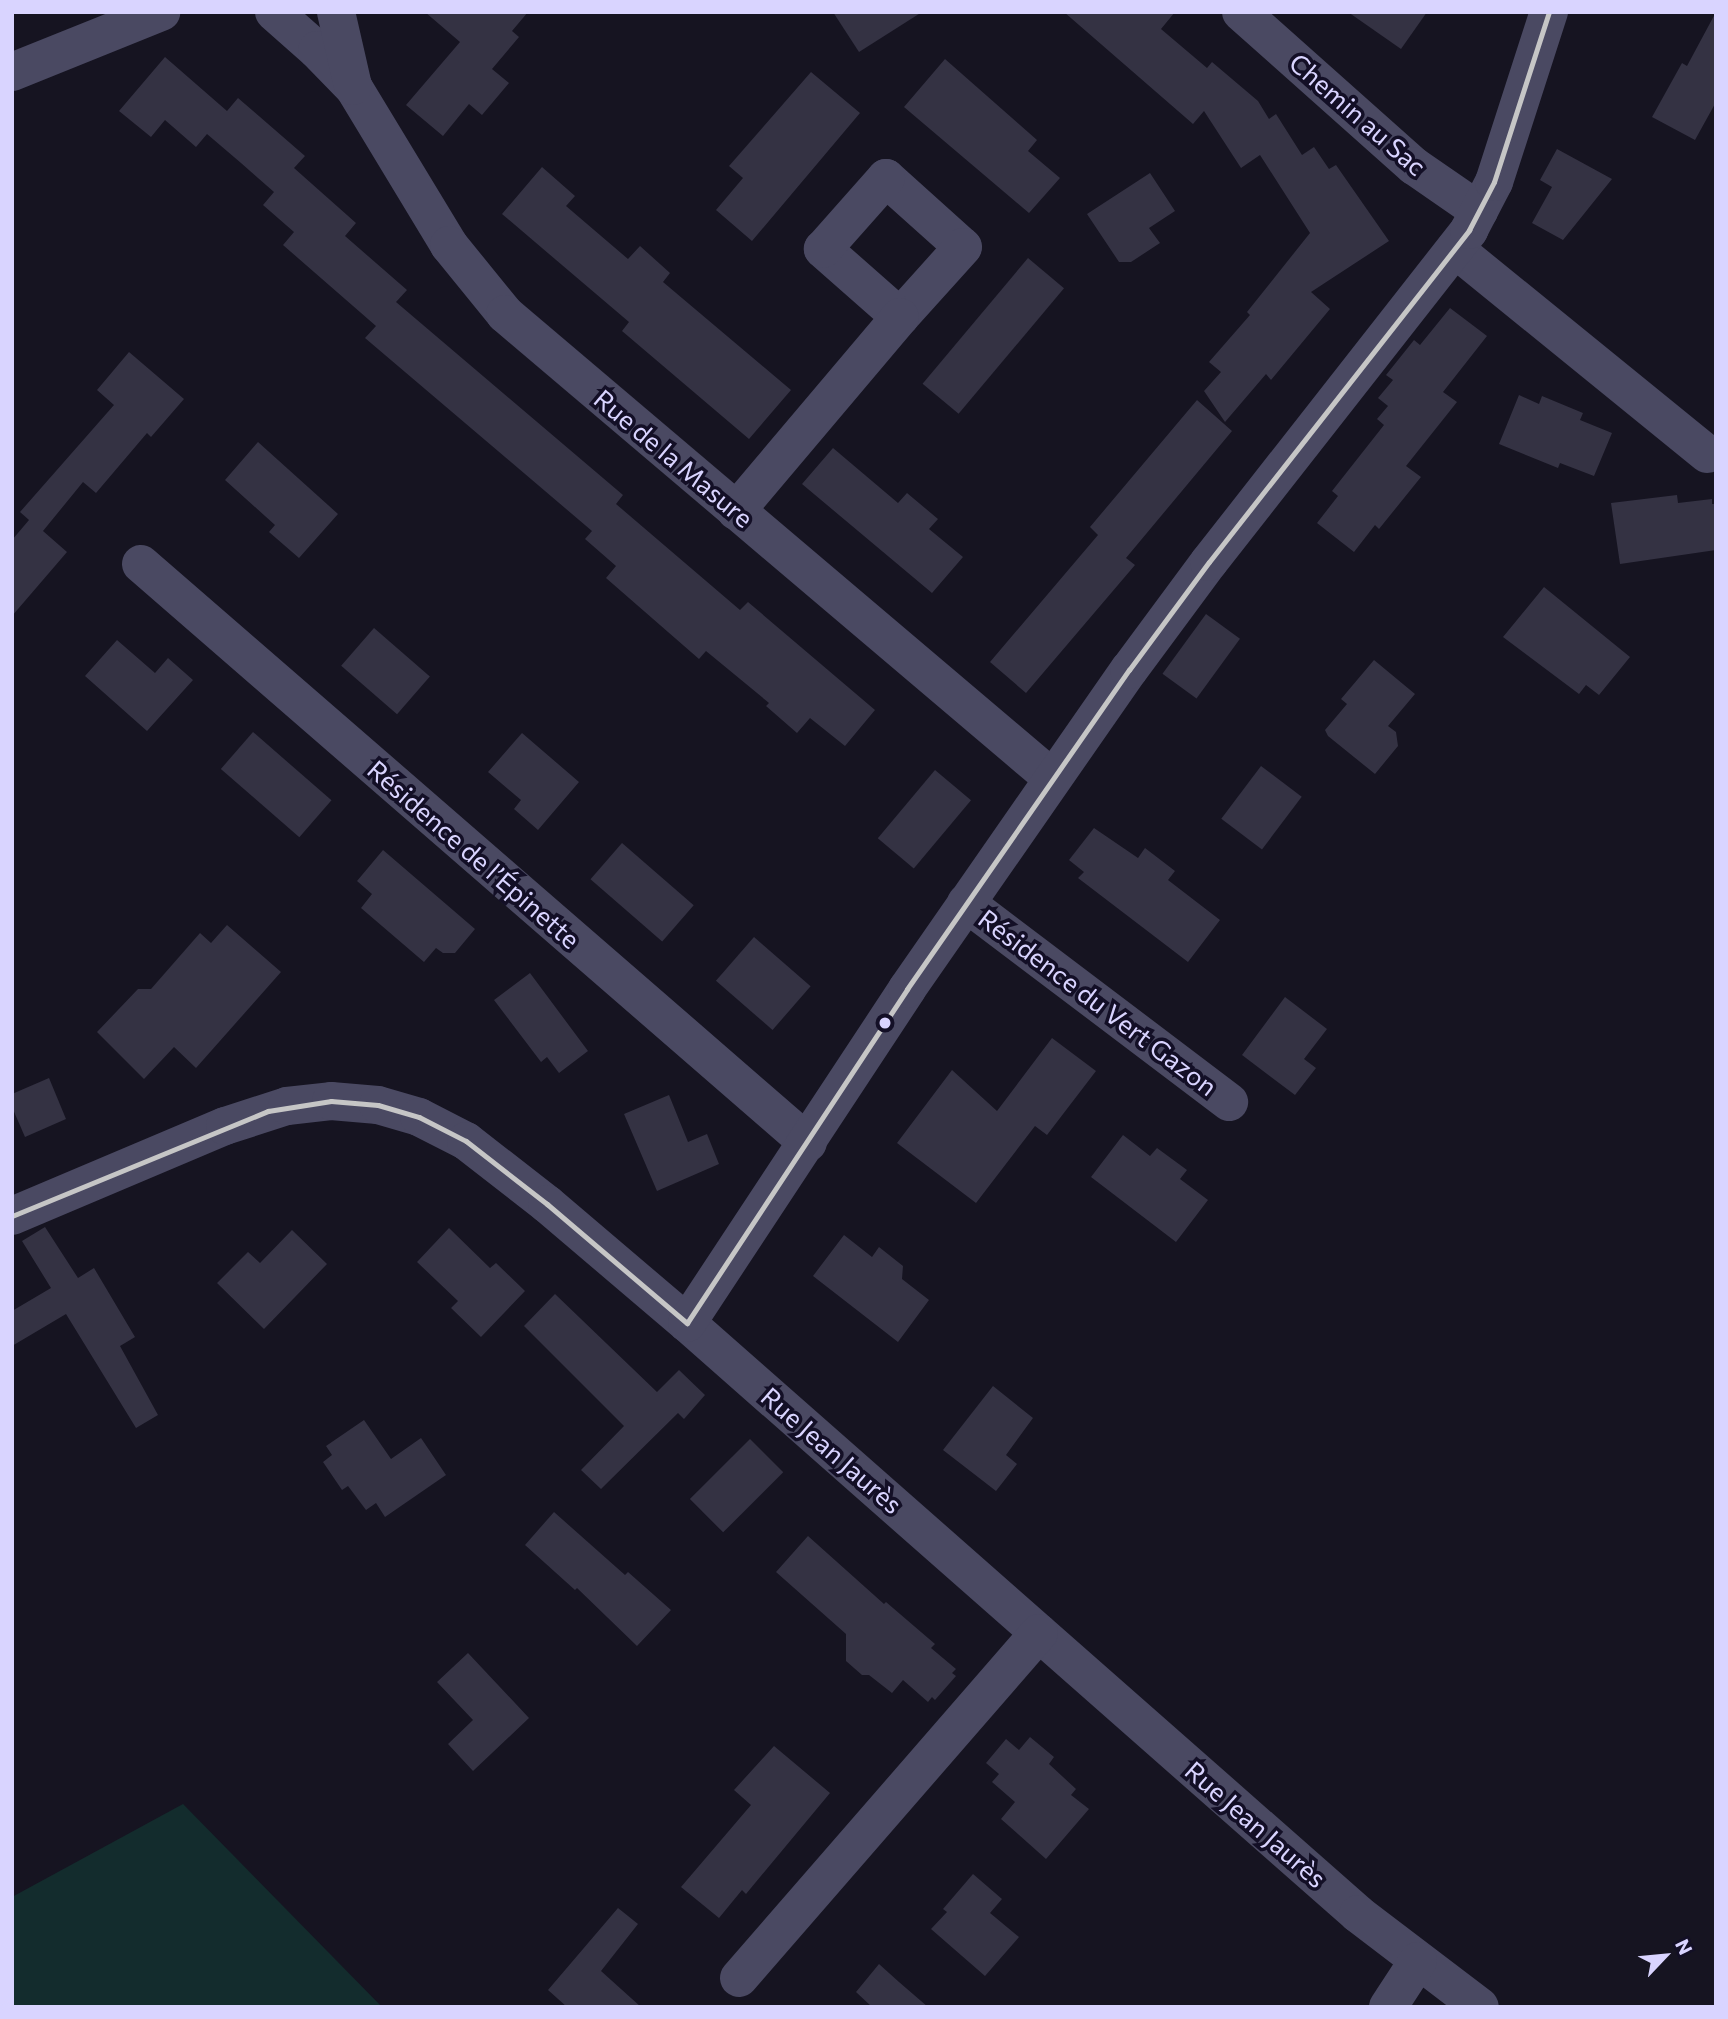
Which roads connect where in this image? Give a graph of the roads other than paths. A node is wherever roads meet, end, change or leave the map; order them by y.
1 (161, 12) edge
2 (274, 12) edge
3 (337, 12) edge
4 (1241, 12) edge
5 (1549, 12) edge
6 (12, 72) edge
7 (354, 88) junction
8 (1479, 211) junction
9 (1455, 249) junction
10 (900, 317) dead end
11 (1707, 454) dead end
12 (736, 511) junction
13 (141, 564) dead end
14 (1052, 778) junction
15 (967, 903) junction
16 (1229, 1102) dead end
17 (807, 1143) junction
18 (12, 1216) edge
19 (687, 1323) junction
20 (1039, 1633) junction
21 (1418, 1961) junction
22 (739, 1978) dead end
23 (1388, 2007) edge
24 (1480, 2007) edge

1 - 6 street
2 - 7 street, Rue de la Masure
3 - 7 street, Rue de la Masure
4 - 8 street, Chemin au Sac
5 - 8 street
7 - 12 street, Rue de la Masure
8 - 9 street
9 - 11 street
9 - 14 street
10 - 12 street
12 - 14 street, Rue de la Masure
13 - 17 street, Résidence de l’Épinette
14 - 15 street
15 - 16 street, Résidence du Vert Gazon
15 - 17 street
17 - 19 street
18 - 19 street, Rue Jean Jaurès
19 - 20 street, Rue Jean Jaurès
20 - 21 street, Rue Jean Jaurès
20 - 22 street
21 - 23 street
21 - 24 street, Rue Jean Jaurès

